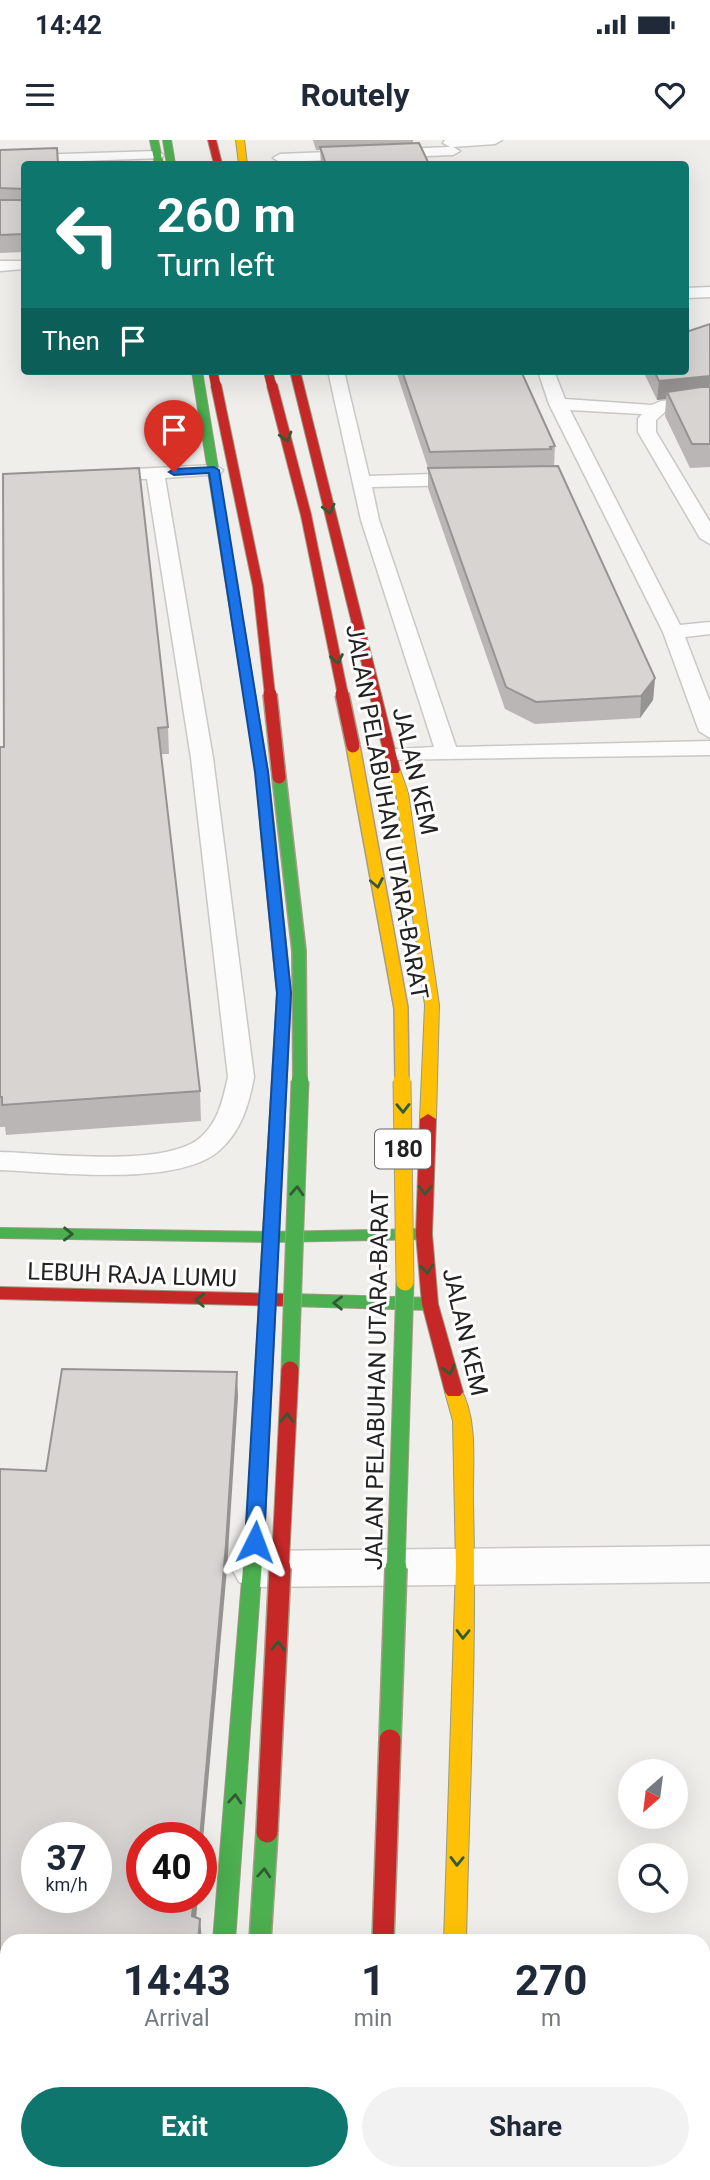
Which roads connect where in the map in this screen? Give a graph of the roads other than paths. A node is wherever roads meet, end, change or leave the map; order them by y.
1 (167, 140) edge
2 (212, 140) edge
3 (240, 140) edge
4 (276, 140) edge
5 (495, 140) edge
6 (452, 150) edge
7 (156, 153) edge
8 (0, 160) edge
9 (109, 160) edge
10 (170, 161) edge
11 (217, 161) edge
12 (243, 161) edge
13 (281, 161) edge
14 (21, 265) edge
15 (0, 266) edge
16 (710, 292) edge
17 (689, 293) edge
18 (198, 375) edge
19 (214, 375) edge
20 (269, 375) edge
21 (296, 375) edge
22 (337, 375) edge
23 (547, 375) edge
24 (710, 402) edge
25 (558, 404) junction
26 (655, 410) junction
27 (214, 470) junction
28 (155, 472) junction
29 (114, 476) edge
30 (567, 476) dead end
31 (594, 476) junction
32 (485, 478) edge
33 (361, 482) junction
34 (710, 499) edge
35 (688, 500) junction
36 (710, 538) edge
37 (710, 628) edge
38 (673, 632) junction
39 (710, 731) edge
40 (710, 748) edge
41 (447, 754) junction
42 (388, 755) junction
43 (0, 1161) edge
44 (0, 1233) edge
45 (424, 1234) junction
46 (271, 1237) junction
47 (0, 1293) edge
48 (268, 1302) junction
49 (430, 1304) junction
50 (710, 1564) edge
51 (465, 1566) junction
52 (253, 1569) junction
53 (225, 1934) edge
54 (260, 1934) edge
55 (383, 1934) edge
56 (455, 1934) edge

1 - 10 street
2 - 11 street
3 - 12 street
4 - 13 lane
5 - 6 lane
6 - 13 lane
7 - 9 lane
8 - 9 lane
14 - 15 lane
16 - 17 lane
18 - 27 street
54 -> 19 street, bridge
20 -> 55 street, JALAN PELABUHAN UTARA-BARAT / 180, bridge
21 -> 42 street, JALAN KEM
22 - 33 lane
23 - 25 lane
24 - 26 lane
25 - 26 lane
25 - 31 lane
26 - 35 lane
27 - 28 lane
27 - 46 street
28 - 29 lane
28 - 43 lane
30 - 31 lane
31 - 38 lane
32 - 33 lane
33 - 41 lane
34 - 35 lane
35 - 36 lane
37 - 38 lane
38 - 39 lane
40 - 41 lane
41 - 42 lane
42 -> 45 street, JALAN KEM
44 -> 46 street, LEBUH RAJA LUMU
45 - 46 street, LEBUH RAJA LUMU
45 -> 49 street, JALAN KEM
46 - 48 street
48 -> 47 street, LEBUH RAJA LUMU
49 -> 48 street, LEBUH RAJA LUMU
48 - 52 street
49 -> 51 street, JALAN KEM
50 - 51 street
51 - 52 street
51 -> 56 street, JALAN KEM
53 -> 52 street

